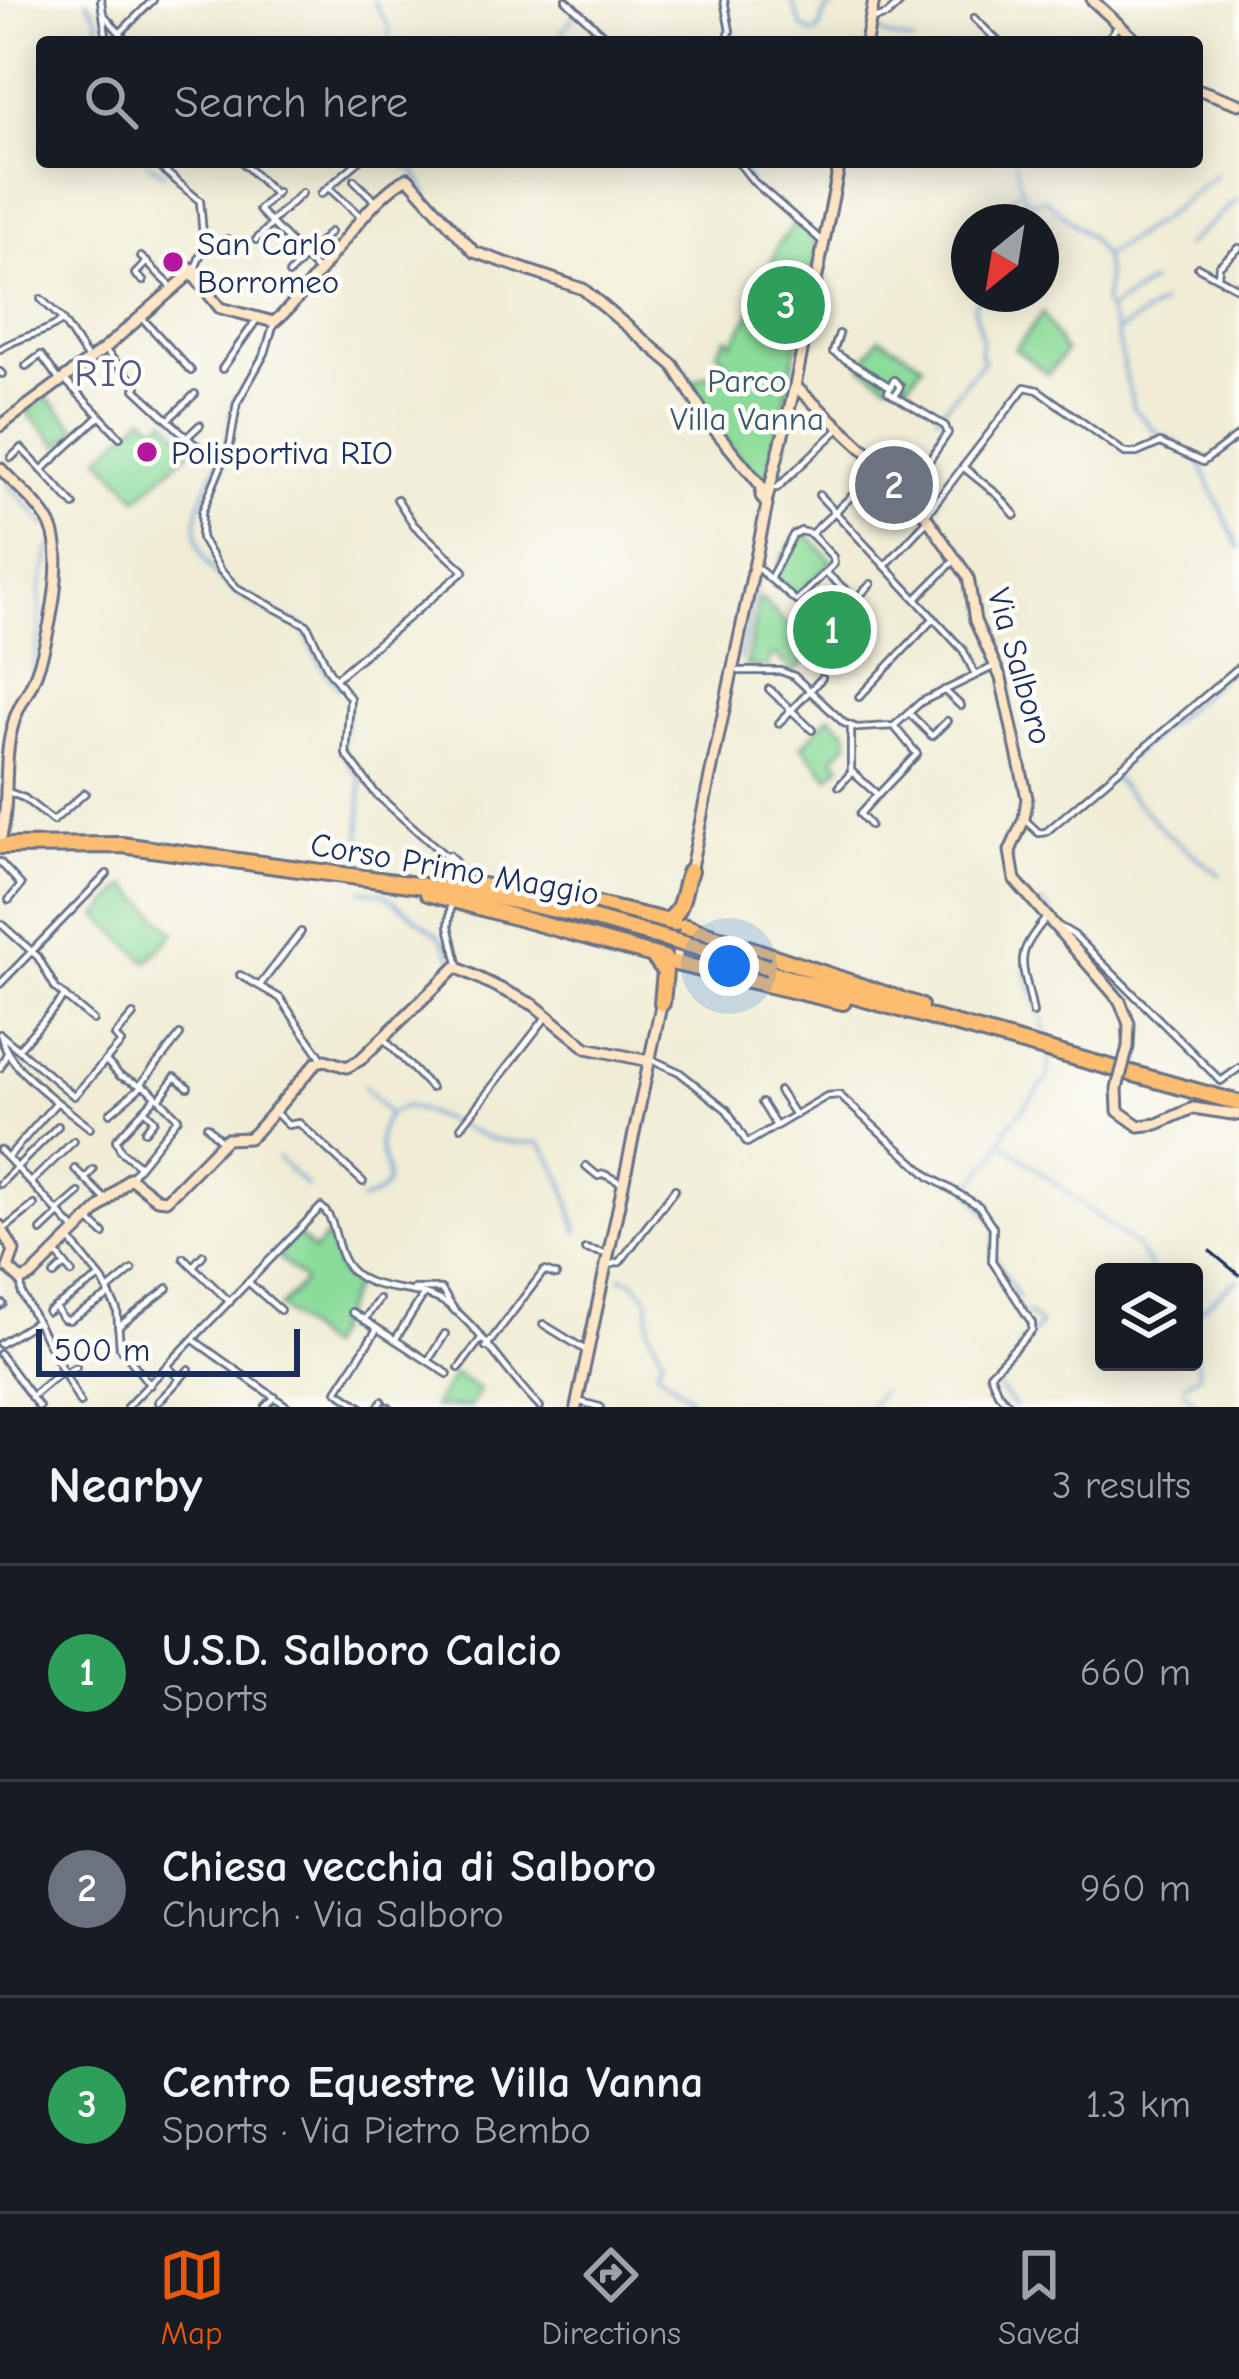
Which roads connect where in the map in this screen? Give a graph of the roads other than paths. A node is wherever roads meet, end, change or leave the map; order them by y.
1 (101, 0) edge
2 (153, 0) edge
3 (566, 0) edge
4 (724, 0) edge
5 (874, 0) edge
6 (903, 0) edge
7 (1092, 0) edge
8 (103, 15) junction
9 (974, 18) dead end
10 (874, 19) junction
11 (1119, 25) junction
12 (122, 31) junction
13 (106, 36) edge
14 (125, 36) edge
15 (605, 36) edge
16 (729, 36) edge
17 (868, 36) edge
18 (993, 36) edge
19 (1111, 36) edge
20 (1131, 36) edge
21 (1203, 91) edge
22 (1239, 104) edge
23 (161, 168) edge
24 (248, 168) edge
25 (352, 168) edge
26 (743, 168) edge
27 (839, 168) edge
28 (354, 180) dead end
29 (330, 189) junction
30 (302, 194) dead end
31 (321, 194) dead end
32 (379, 204) junction
33 (364, 219) junction
34 (272, 223) junction
35 (330, 232) dead end
36 (226, 239) dead end
37 (256, 240) dead end
38 (823, 242) junction
39 (1239, 248) edge
40 (203, 252) junction
41 (305, 257) junction
42 (1198, 267) dead end
43 (320, 272) junction
44 (193, 273) junction
45 (289, 274) dead end
46 (1218, 276) junction
47 (142, 281) dead end
48 (173, 288) junction
49 (1239, 289) edge
50 (41, 299) dead end
51 (141, 317) junction
52 (62, 321) junction
53 (266, 321) junction
54 (838, 334) dead end
55 (0, 349) edge
56 (104, 349) junction
57 (88, 359) junction
58 (26, 366) dead end
59 (223, 369) dead end
60 (191, 370) dead end
61 (62, 379) junction
62 (798, 392) junction
63 (195, 394) dead end
64 (100, 416) junction
65 (170, 418) junction
66 (200, 425) dead end
67 (0, 426) edge
68 (841, 427) junction
69 (1239, 435) edge
70 (120, 437) dead end
71 (187, 437) junction
72 (11, 458) dead end
73 (220, 460) junction
74 (906, 461) dead end
75 (0, 467) edge
76 (963, 467) junction
77 (882, 468) junction
78 (42, 470) junction
79 (923, 472) junction
80 (908, 488) junction
81 (767, 493) junction
82 (819, 495) dead end
83 (397, 499) dead end
84 (74, 505) dead end
85 (835, 512) junction
86 (1015, 515) dead end
87 (928, 518) junction
88 (811, 534) junction
89 (957, 559) junction
90 (754, 565) junction
91 (885, 566) junction
92 (826, 573) junction
93 (770, 579) junction
94 (871, 584) dead end
95 (917, 598) junction
96 (934, 618) junction
97 (997, 666) junction
98 (1239, 667) edge
99 (736, 670) junction
100 (975, 674) junction
101 (822, 678) dead end
102 (335, 679) junction
103 (769, 688) dead end
104 (944, 690) junction
105 (810, 691) junction
106 (859, 698) dead end
107 (961, 706) dead end
108 (792, 710) junction
109 (908, 713) junction
110 (947, 721) dead end
111 (779, 723) dead end
112 (894, 726) junction
113 (851, 727) junction
114 (812, 730) dead end
115 (852, 772) junction
116 (839, 786) dead end
117 (8, 792) junction
118 (85, 793) dead end
119 (877, 795) junction
120 (1024, 819) junction
121 (870, 825) dead end
122 (420, 834) junction
123 (0, 849) edge
124 (690, 872) joint
125 (107, 874) dead end
126 (467, 876) dead end
127 (452, 880) dead end
128 (405, 885) junction
129 (9, 900) dead end
130 (451, 904) dead end
131 (1048, 916) junction
132 (0, 923) edge
133 (676, 923) junction
134 (1057, 926) junction
135 (301, 932) dead end
136 (33, 952) junction
137 (666, 960) junction
138 (458, 967) junction
139 (240, 975) dead end
140 (0, 984) edge
141 (260, 985) junction
142 (67, 998) junction
143 (662, 1003) joint
144 (1033, 1013) dead end
145 (133, 1015) dead end
146 (547, 1016) junction
147 (93, 1020) dead end
148 (950, 1020) junction
149 (1, 1035) edge
150 (180, 1035) dead end
151 (384, 1039) junction
152 (19, 1048) junction
153 (6, 1055) junction
154 (322, 1060) junction
155 (650, 1060) junction
156 (106, 1061) junction
157 (0, 1068) edge
158 (1239, 1068) edge
159 (142, 1084) junction
160 (188, 1087) dead end
161 (431, 1088) dead end
162 (778, 1091) dead end
163 (158, 1098) junction
164 (56, 1103) junction
165 (762, 1103) dead end
166 (1239, 1103) edge
167 (144, 1110) junction
168 (274, 1111) junction
169 (110, 1113) dead end
170 (795, 1115) junction
171 (58, 1126) dead end
172 (207, 1126) dead end
173 (776, 1126) junction
174 (461, 1127) dead end
175 (90, 1128) dead end
176 (145, 1131) dead end
177 (74, 1141) dead end
178 (222, 1142) junction
179 (0, 1150) edge
180 (8, 1156) junction
181 (138, 1165) junction
182 (586, 1166) dead end
183 (17, 1167) junction
184 (75, 1169) dead end
185 (93, 1169) dead end
186 (130, 1178) junction
187 (85, 1179) junction
188 (31, 1182) junction
189 (363, 1182) dead end
190 (0, 1184) edge
191 (622, 1184) junction
192 (967, 1186) dead end
193 (675, 1189) dead end
194 (79, 1192) dead end
195 (962, 1194) junction
196 (107, 1202) junction
197 (34, 1205) dead end
198 (59, 1212) junction
199 (90, 1220) junction
200 (2, 1228) edge
201 (40, 1231) dead end
202 (104, 1234) dead end
203 (74, 1236) junction
204 (585, 1249) dead end
205 (56, 1253) junction
206 (203, 1255) dead end
207 (184, 1258) dead end
208 (607, 1260) junction
209 (65, 1265) junction
210 (193, 1266) junction
211 (4, 1270) edge
212 (132, 1270) dead end
213 (72, 1274) dead end
214 (54, 1275) dead end
215 (556, 1275) dead end
216 (100, 1277) junction
217 (21, 1280) junction
218 (248, 1282) junction
219 (168, 1288) dead end
220 (413, 1291) junction
221 (109, 1292) junction
222 (424, 1293) junction
223 (379, 1299) dead end
224 (230, 1302) junction
225 (55, 1307) junction
226 (280, 1310) dead end
227 (455, 1310) junction
228 (48, 1312) dead end
229 (352, 1312) dead end
230 (364, 1320) junction
231 (38, 1321) junction
232 (543, 1324) dead end
233 (118, 1327) junction
234 (377, 1329) junction
235 (446, 1334) dead end
236 (395, 1340) junction
237 (480, 1340) junction
238 (194, 1341) junction
239 (0, 1344) edge
240 (486, 1347) junction
241 (587, 1351) junction
242 (0, 1354) edge
243 (428, 1361) junction
244 (76, 1367) dead end
245 (168, 1367) junction
246 (459, 1368) dead end
247 (189, 1369) dead end
248 (64, 1372) junction
249 (448, 1374) dead end
250 (179, 1379) junction
251 (151, 1385) junction
252 (361, 1393) dead end
253 (275, 1396) junction
254 (32, 1398) junction
255 (158, 1402) dead end
256 (80, 1403) dead end
257 (577, 1404) edge
258 (357, 1405) edge
259 (25, 1407) edge
260 (39, 1407) edge
261 (127, 1407) edge
262 (265, 1407) edge
263 (288, 1407) edge
264 (540, 1407) edge
265 (600, 1407) edge
266 (1011, 1407) edge

1 - 8 street
2 - 12 street
3 - 15 street
4 - 16 street
5 - 10 street
6 - 10 street
7 - 11 street
8 - 12 street
8 - 13 street
9 - 18 street
10 - 17 street
11 - 19 street
11 - 20 street
12 - 14 street
21 - 22 street
23 - 40 street
24 - 34 street
25 - 29 street
26 - 38 street
27 - 38 street
28 - 32 street
29 - 31 street
29 - 33 street
30 - 34 street
32 - 33 street
32 - 81 street
33 - 43 street
34 - 37 street
34 - 41 street
35 - 41 street
36 - 40 street
38 - 62 street
39 - 46 street
40 - 44 street
41 - 43 street
41 - 45 street
42 - 46 street
43 - 53 street
44 - 48 street
44 - 53 street
46 - 49 street
47 - 48 street
48 - 51 street
50 - 52 street
51 - 56 street
51 - 60 street
52 - 55 street
52 - 57 street
53 - 59 street
53 - 73 street
54 - 79 street
56 - 57 street
56 - 65 street
57 - 61 street
58 - 61 street
61 - 64 street
61 - 67 street
62 - 68 street, Via Salboro
62 - 81 street
63 - 65 street
64 - 70 street
64 - 78 street
65 - 71 street
66 - 71 street
68 - 77 street, Via Salboro
68 - 81 street
69 - 76 street
71 - 73 street
72 - 78 street
73 - 102 street
74 - 79 street
75 - 117 street
76 - 86 street
76 - 87 street
77 - 80 street, Via Salboro
77 - 85 street
78 - 84 street
79 - 80 street
80 - 87 street, Via Salboro
81 - 90 street
82 - 85 street
83 - 102 street
85 - 88 street
85 - 91 street
87 - 89 street, Via Salboro
87 - 91 street
88 - 92 street
88 - 93 street
89 - 95 street
89 - 97 street, Via Salboro
90 - 93 street
90 - 99 street
91 - 95 street
92 - 93 street
92 - 94 street
95 - 96 street
96 - 100 street
96 - 106 street
97 - 100 street
97 - 120 street, Via Salboro
98 - 120 street
99 - 105 street
99 - 124 street
100 - 104 street
101 - 105 street
102 - 122 street
103 - 108 street
104 - 107 street
104 - 109 street
105 - 108 street
105 - 113 street
108 - 111 street
108 - 114 street
109 - 110 street
109 - 112 street
112 - 113 street
112 - 119 street
113 - 115 street
115 - 116 street
115 - 119 street
117 - 118 street
117 - 123 street
119 - 121 street
120 - 131 street, Via Salboro
122 - 126 street
122 - 127 street
123 - 128 highway, Corso Primo Maggio
123 - 129 street
124 - 133 highway
125 - 136 street
128 - 133 highway
128 - 137 highway
128 - 148 highway, Corso Primo Maggio, bridge
130 - 138 street
131 - 134 street, Via Salboro
131 - 144 street
132 - 136 street
133 - 137 street
133 - 148 highway
134 - 158 street, Via Salboro
134 - 166 street, Via Salboro, bridge
135 - 141 street
136 - 140 street
136 - 142 street
137 - 143 highway
137 - 148 highway
138 - 146 street
138 - 151 street
139 - 141 street
141 - 154 street
142 - 147 street
142 - 152 street
143 - 155 street
145 - 156 street
146 - 155 street
146 - 174 street
148 - 166 highway, Corso Primo Maggio
148 - 166 highway, Corso Primo Maggio
149 - 152 street
149 - 153 street
150 - 159 street
151 - 154 street
151 - 161 street
152 - 156 street
153 - 157 street
153 - 164 street
154 - 168 street
155 - 173 street
155 - 191 street
156 - 159 street
159 - 163 street
159 - 169 street
160 - 163 street
162 - 170 street
163 - 167 street
163 - 181 street
164 - 175 street
164 - 180 street
165 - 173 street
167 - 176 street
167 - 181 street
168 - 178 street
168 - 189 street
170 - 173 street
170 - 195 street
171 - 183 street
172 - 178 street
177 - 188 street
178 - 186 street
179 - 180 street
180 - 183 street
181 - 186 street
182 - 191 street
183 - 188 street
183 - 190 street
184 - 187 street
185 - 187 street
186 - 196 street
187 - 196 street
188 - 198 street
191 - 208 street
192 - 195 street
193 - 208 street
194 - 198 street
195 - 266 street
196 - 199 street
197 - 200 street
198 - 201 street
198 - 203 street
199 - 202 street
199 - 203 street
200 - 211 street
203 - 205 street
203 - 216 street
204 - 208 street
205 - 209 street
205 - 217 street
206 - 210 street
207 - 210 street
208 - 241 street
209 - 213 street
209 - 214 street
210 - 224 street
211 - 217 street
212 - 221 street
215 - 240 street
216 - 221 street
216 - 225 street
217 - 231 street
218 - 220 street
218 - 224 street
218 - 226 street
219 - 233 street
220 - 222 street
220 - 227 street
221 - 225 street
221 - 233 street
222 - 227 street
222 - 236 street
223 - 230 street
224 - 238 street
225 - 228 street
227 - 237 street
229 - 230 street
230 - 234 street
231 - 239 street
231 - 248 street
232 - 241 street
233 - 251 street
234 - 236 street
234 - 258 street
235 - 243 street
236 - 243 street
237 - 240 street
237 - 246 street
238 - 245 street
238 - 253 street
240 - 264 street
241 - 257 street
242 - 254 street
243 - 249 street
244 - 248 street
245 - 250 street
245 - 251 street
247 - 250 street
248 - 254 street
248 - 256 street
250 - 255 street
251 - 261 street
252 - 258 street
253 - 262 street
253 - 263 street
254 - 259 street
254 - 260 street
257 - 265 street

